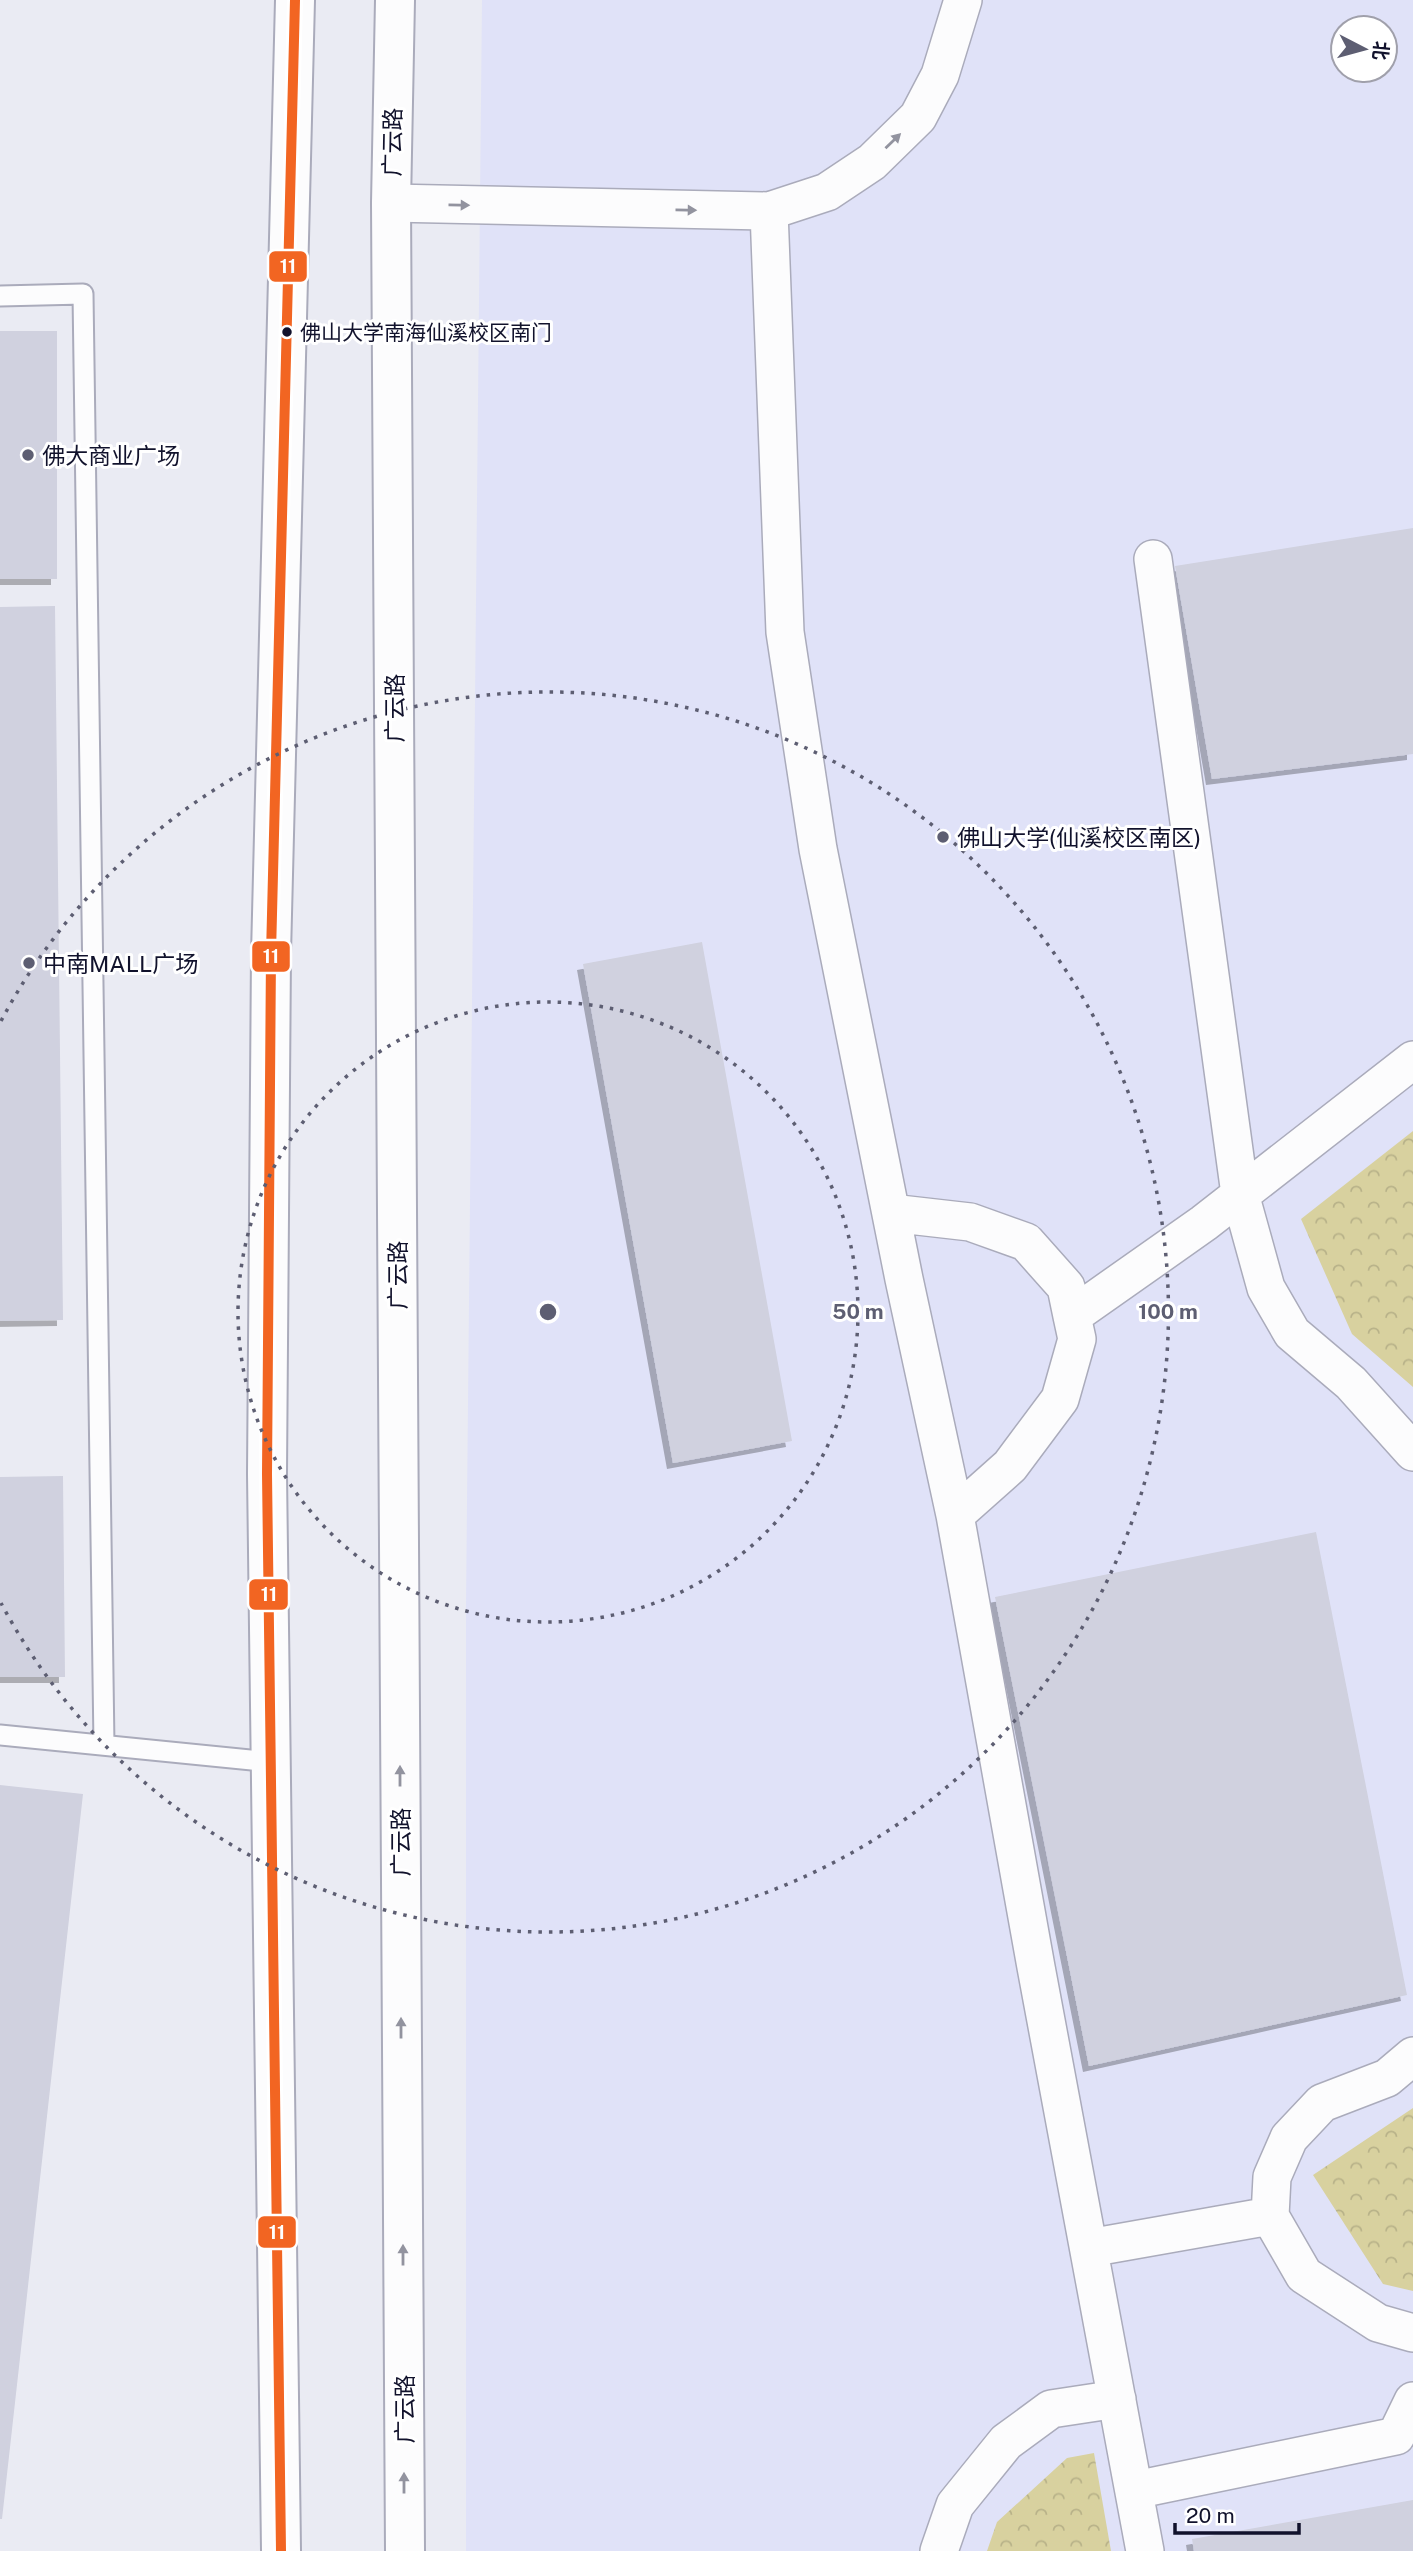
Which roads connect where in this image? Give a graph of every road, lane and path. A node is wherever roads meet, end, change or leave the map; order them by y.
1 (295, 0) edge
2 (395, 0) edge
3 (964, 0) edge
4 (391, 204) junction
5 (769, 211) junction
6 (0, 296) edge
7 (1153, 559) dead end
8 (1413, 1060) edge
9 (1240, 1194) junction
10 (891, 1213) junction
11 (1072, 1316) junction
12 (1413, 1452) edge
13 (955, 1515) junction
14 (0, 1735) edge
15 (104, 1745) junction
16 (271, 1762) junction
17 (1413, 2056) edge
18 (1270, 2216) junction
19 (1089, 2248) junction
20 (1413, 2333) edge
21 (1117, 2399) junction
22 (1413, 2401) edge
23 (1135, 2490) junction
24 (281, 2551) edge
25 (405, 2551) edge
26 (939, 2551) edge
27 (1145, 2551) edge

1 - 16 main road
2 - 4 main road, 广云路
5 -> 3 street
4 -> 5 street
25 -> 4 main road, 广云路
5 - 10 street
6 - 15 lane
7 - 9 street
8 - 9 street
9 - 11 street
9 - 12 street
10 - 11 street
10 - 13 street
11 - 13 street
13 - 19 street
14 - 15 lane
15 - 16 lane
16 - 24 main road
17 - 18 street
18 - 19 street
18 - 20 street
19 - 21 street
21 - 23 street
21 - 26 street
22 - 23 street
23 - 27 street

